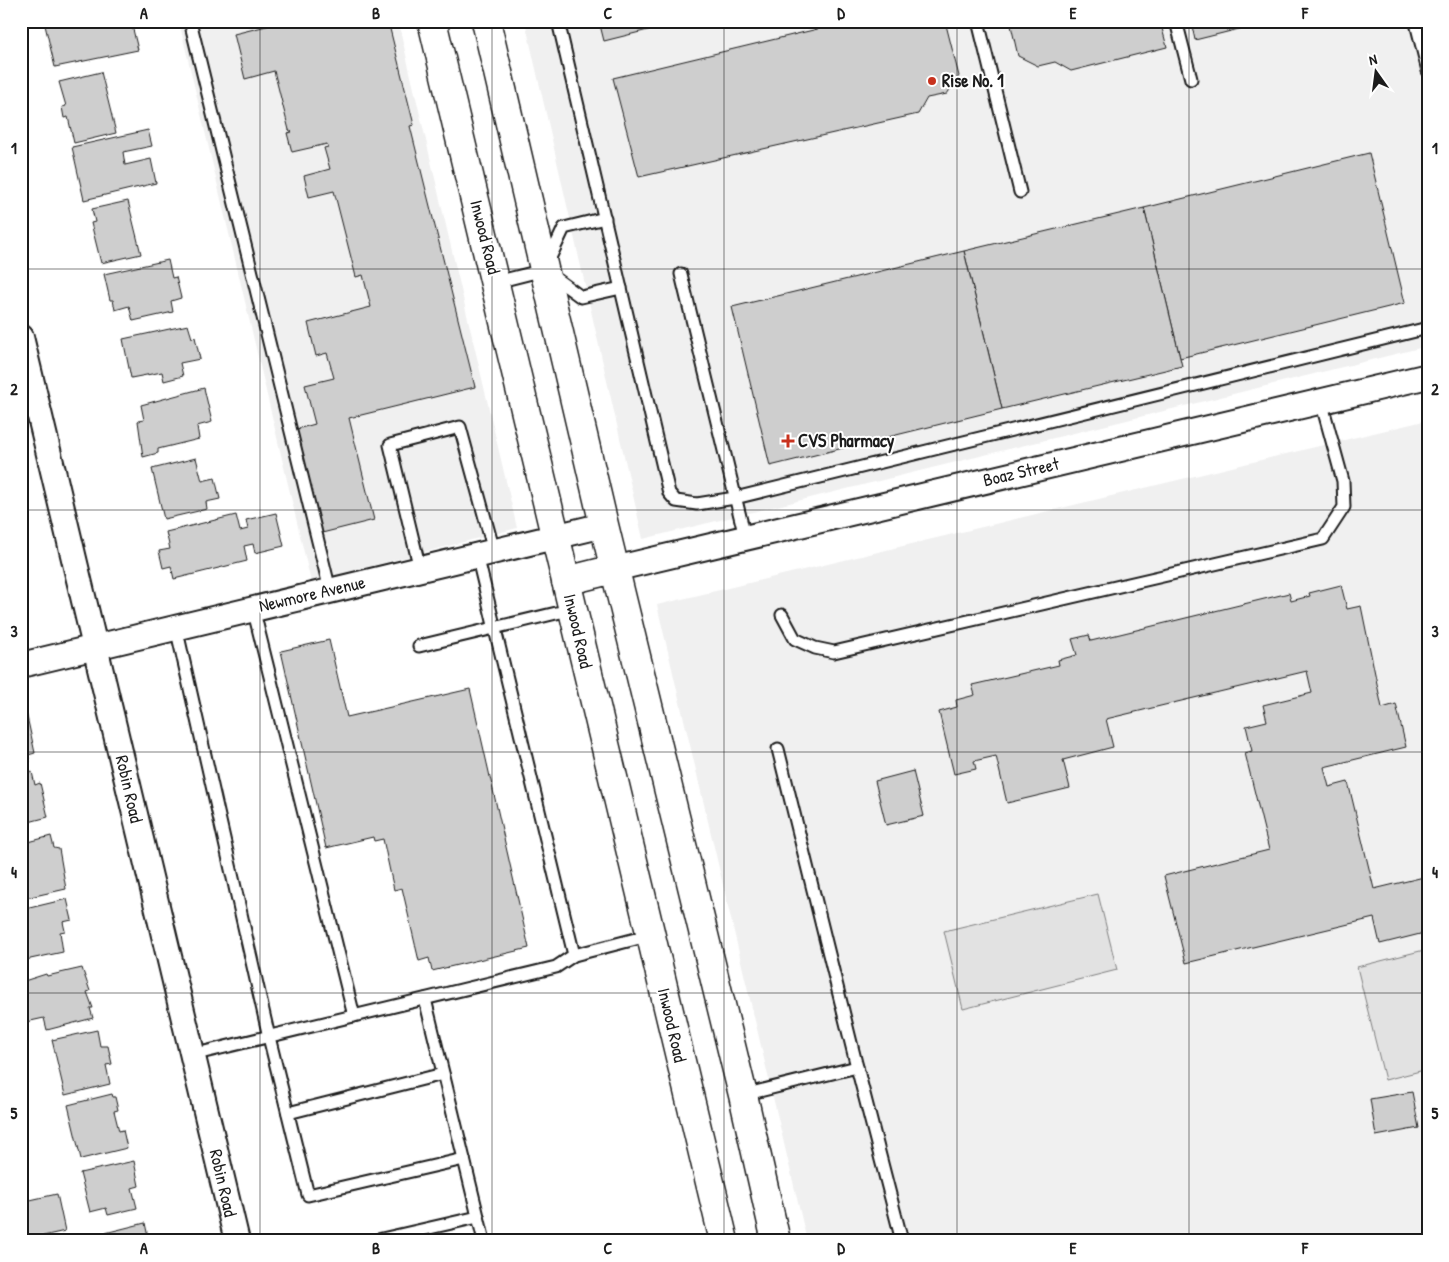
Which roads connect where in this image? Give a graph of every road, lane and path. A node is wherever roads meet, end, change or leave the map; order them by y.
1 (190, 21) edge
2 (432, 21) edge
3 (486, 21) edge
4 (558, 21) edge
5 (978, 21) edge
6 (1176, 21) edge
7 (1416, 23) dead end
8 (1428, 71) edge
9 (1190, 79) dead end
10 (1020, 192) dead end
11 (606, 218) junction
12 (544, 270) junction
13 (681, 274) dead end
14 (496, 282) junction
15 (621, 288) junction
16 (1428, 328) edge
17 (21, 338) edge
18 (1428, 376) edge
19 (1321, 401) junction
20 (735, 498) junction
21 (604, 525) junction
22 (555, 537) junction
23 (745, 537) junction
24 (486, 553) junction
25 (420, 569) junction
26 (614, 569) junction
27 (566, 581) junction
28 (330, 590) junction
29 (254, 608) junction
30 (573, 609) junction
31 (782, 616) dead end
32 (176, 627) junction
33 (496, 627) junction
34 (419, 646) dead end
35 (95, 647) junction
36 (21, 665) edge
37 (778, 749) dead end
38 (651, 935) junction
39 (574, 955) junction
40 (425, 999) junction
41 (354, 1016) junction
42 (269, 1037) junction
43 (192, 1055) junction
44 (857, 1067) junction
45 (443, 1074) junction
46 (743, 1095) junction
47 (288, 1112) junction
48 (464, 1159) junction
49 (478, 1217) junction
50 (237, 1241) edge
51 (373, 1241) edge
52 (484, 1241) edge
53 (724, 1241) edge
54 (776, 1241) edge
55 (902, 1241) edge

1 - 28 lane
2 - 14 main road, Inwood Road
3 - 12 main road
4 - 11 lane
5 - 10 lane
6 - 9 lane
7 - 8 lane
11 - 12 lane
11 - 15 lane
12 - 14 lane
12 - 15 lane
12 - 21 main road
13 - 20 lane
14 - 22 main road, Inwood Road
15 - 20 lane
16 - 20 lane
17 - 35 street, Robin Road
18 - 19 street, Boaz Street
19 - 23 street, Boaz Street
19 - 31 lane
20 - 23 lane
21 - 22 street, Newmore Avenue
21 - 26 main road
22 - 24 street, Newmore Avenue
22 - 27 main road, Inwood Road
23 - 26 street, Boaz Street
24 - 25 street, Newmore Avenue
24 - 25 lane
24 - 33 lane
25 - 28 street, Newmore Avenue
26 - 27 main road
26 - 46 main road
27 - 30 main road, Inwood Road
28 - 29 street, Newmore Avenue
29 - 32 street, Newmore Avenue
29 - 41 lane
30 - 33 lane
30 - 38 main road, Inwood Road
32 - 35 street, Newmore Avenue
32 - 42 lane
33 - 34 lane
33 - 39 lane
35 - 36 street, Newmore Avenue
35 - 43 street, Robin Road
37 - 44 lane
38 - 39 lane
38 - 53 main road, Inwood Road
39 - 40 lane
40 - 41 lane
40 - 45 lane
41 - 42 lane
42 - 43 lane
42 - 47 lane
43 - 50 street, Robin Road
44 - 46 lane
44 - 55 lane
45 - 47 lane
45 - 48 lane
46 - 54 main road
47 - 48 lane
48 - 49 lane
49 - 51 lane
49 - 52 lane

